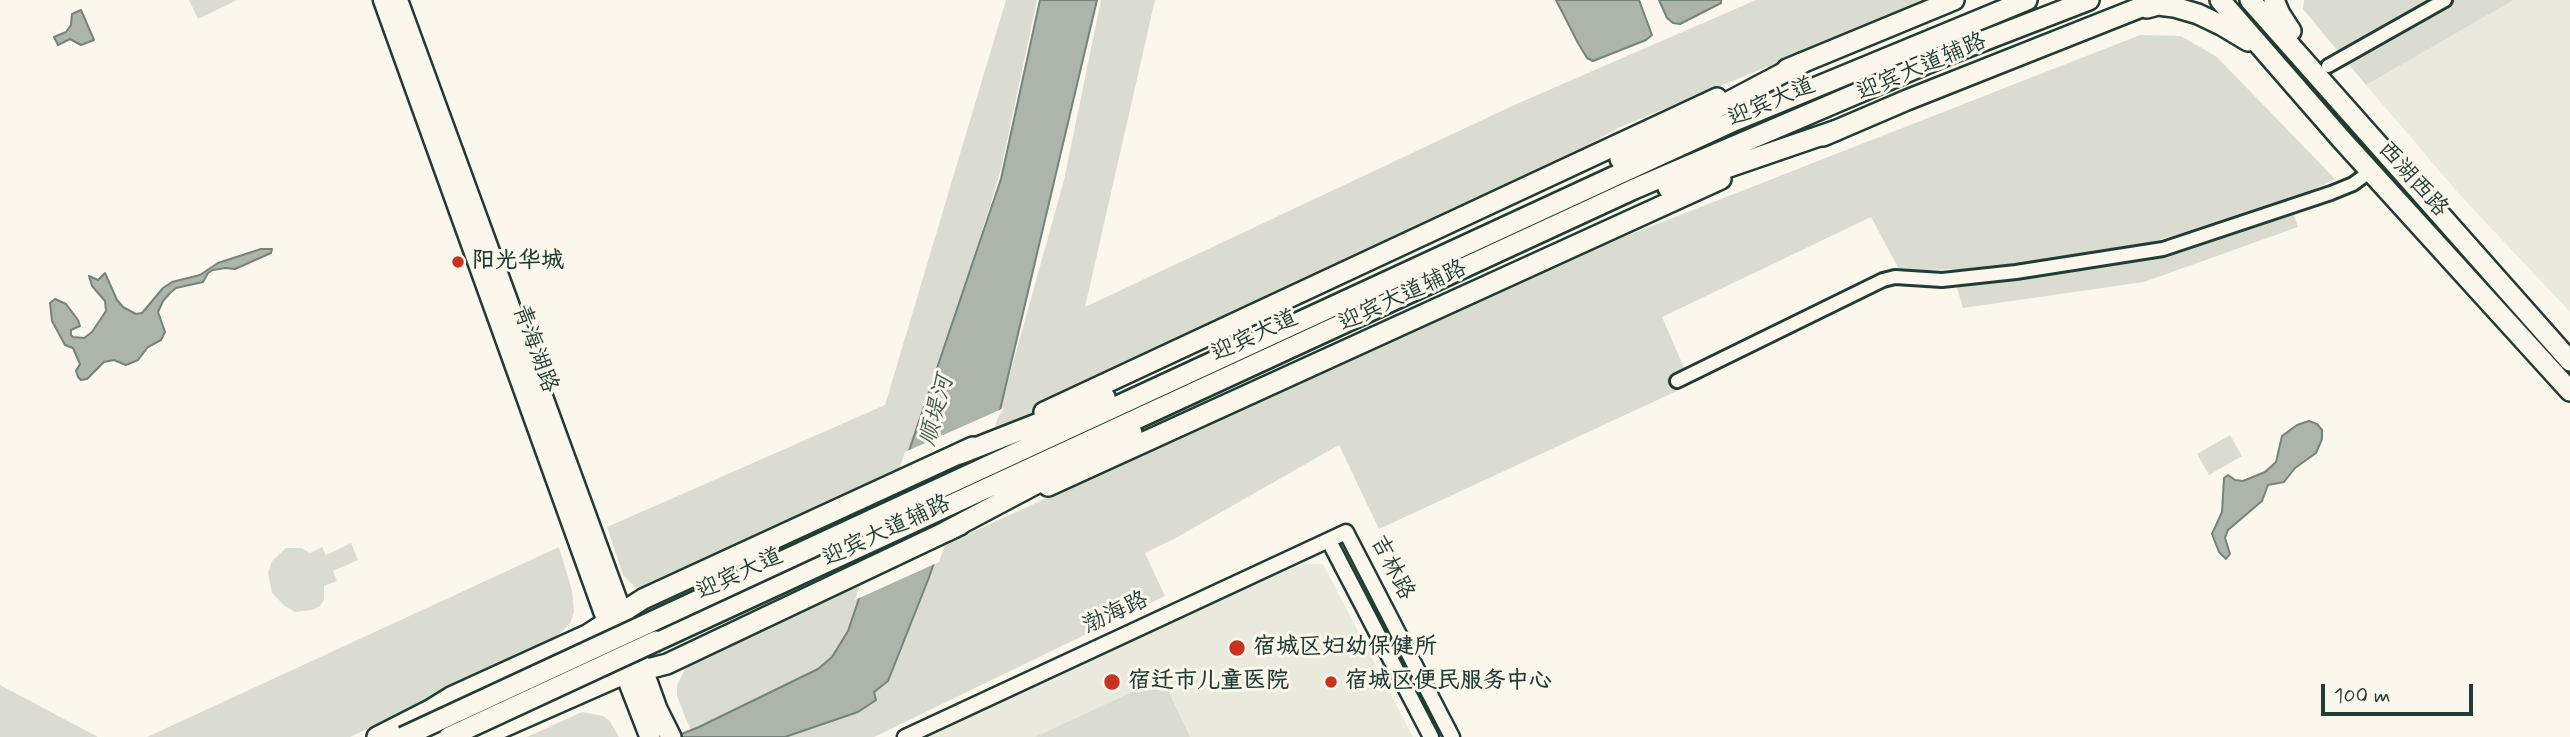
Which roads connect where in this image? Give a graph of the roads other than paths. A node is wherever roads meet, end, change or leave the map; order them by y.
1 (383, 0) edge
2 (398, 0) edge
3 (1954, 0) edge
4 (2027, 0) edge
5 (2089, 0) edge
6 (2159, 0) edge
7 (2220, 0) edge
8 (2250, 0) edge
9 (2274, 0) edge
10 (2445, 0) edge
11 (2092, 25) junction
12 (1802, 63) junction
13 (2323, 69) junction
14 (1837, 130) junction
15 (2334, 130) junction
16 (2385, 152) junction
17 (2371, 171) junction
18 (1435, 258) junction
19 (1412, 292) junction
20 (1388, 303) junction
21 (1244, 346) junction
22 (2570, 361) edge
23 (1677, 381) dead end
24 (2570, 391) edge
25 (1001, 436) junction
26 (956, 527) junction
27 (1346, 532) joint
28 (1329, 541) junction
29 (615, 619) junction
30 (635, 672) junction
31 (657, 730) edge
32 (377, 737) edge
33 (403, 737) edge
34 (449, 737) edge
35 (481, 737) edge
36 (905, 737) edge
37 (1431, 737) edge
38 (1452, 737) edge

1 - 29 main road, 青海湖路
2 - 29 main road, 青海湖路
3 - 12 main road
4 - 18 main road, 迎宾大道
5 - 19 main road, 迎宾大道
6 - 11 main road, 迎宾大道辅路
7 - 15 main road, 西湖西路
8 - 16 main road, 西湖西路
9 - 13 main road
10 - 13 street
11 - 14 main road, 迎宾大道辅路
11 - 15 main road
12 - 18 main road
12 - 25 main road
13 - 16 main road
14 - 19 main road
14 - 26 main road, 迎宾大道辅路
15 - 17 main road, 西湖西路
16 - 22 main road, 西湖西路
17 - 23 street
17 - 24 main road, 西湖西路
18 - 21 main road, 迎宾大道
19 - 20 main road, 迎宾大道
20 - 26 main road
20 - 34 main road, 迎宾大道, bridge
21 - 25 main road
21 - 33 main road, 迎宾大道, bridge
25 - 29 main road, 迎宾大道辅路
26 - 30 main road, 迎宾大道辅路
27 - 28 street, 渤海路
27 - 38 street, 吉林路
28 - 36 street, 渤海路
28 - 37 street, 吉林路
29 - 30 main road, 青海湖路
29 - 32 main road, 迎宾大道辅路
30 - 31 main road
30 - 35 main road, 迎宾大道辅路

